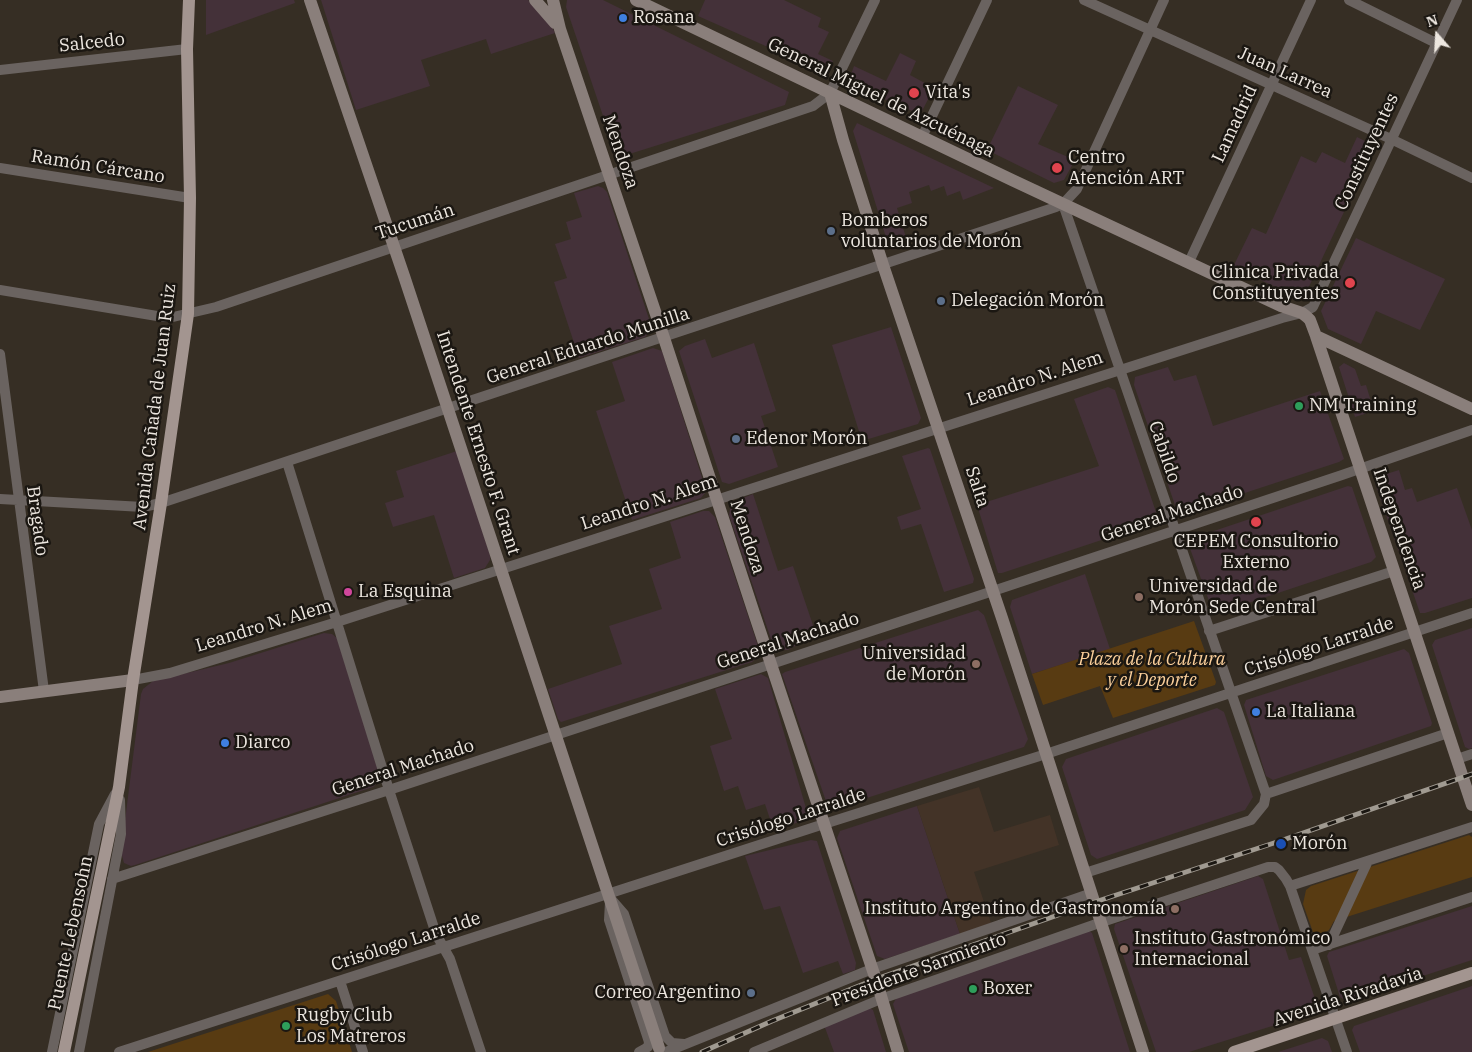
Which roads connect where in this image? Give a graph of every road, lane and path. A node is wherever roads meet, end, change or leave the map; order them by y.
1 (188, 0) edge
2 (310, 0) edge
3 (536, 0) edge
4 (553, 0) edge
5 (636, 0) edge
6 (874, 0) edge
7 (986, 0) edge
8 (1084, 0) edge
9 (1164, 0) edge
10 (1311, 0) edge
11 (1349, 0) edge
12 (1457, 0) edge
13 (560, 29) junction
14 (1150, 30) junction
15 (1436, 43) junction
16 (187, 49) junction
17 (0, 70) edge
18 (1271, 84) junction
19 (830, 93) junction
20 (922, 137) junction
21 (1391, 138) junction
22 (0, 168) edge
23 (609, 175) junction
24 (1472, 178) edge
25 (190, 198) junction
26 (1063, 204) junction
27 (394, 246) junction
28 (1189, 262) junction
29 (883, 265) junction
30 (0, 290) edge
31 (1302, 313) junction
32 (188, 314) junction
33 (1316, 336) junction
34 (664, 338) junction
35 (0, 354) edge
36 (1119, 370) junction
37 (449, 409) junction
38 (1472, 409) edge
39 (939, 429) junction
40 (1472, 430) edge
41 (286, 462) junction
42 (1360, 469) junction
43 (0, 499) edge
44 (716, 499) junction
45 (18, 500) junction
46 (161, 504) junction
47 (1174, 531) junction
48 (502, 569) junction
49 (1394, 571) junction
50 (993, 591) junction
51 (1472, 613) edge
52 (337, 622) junction
53 (1209, 631) junction
54 (1415, 632) junction
55 (771, 664) junction
56 (133, 680) junction
57 (44, 691) junction
58 (1230, 693) junction
59 (0, 697) edge
60 (1448, 733) junction
61 (555, 735) junction
62 (1046, 754) junction
63 (1472, 754) edge
64 (1457, 759) junction
65 (119, 787) junction
66 (389, 790) junction
67 (1266, 794) junction
68 (1472, 802) edge
69 (112, 820) joint
70 (824, 824) junction
71 (1472, 827) edge
72 (1368, 861) junction
73 (1085, 873) junction
74 (112, 879) junction
75 (1290, 886) junction
76 (1092, 892) junction
77 (609, 896) junction
78 (1472, 897) edge
79 (1102, 922) junction
80 (1329, 945) junction
81 (443, 947) junction
82 (1312, 950) junction
83 (872, 970) junction
84 (1472, 973) edge
85 (340, 981) junction
86 (881, 999) junction
87 (1336, 1020) junction
88 (685, 1044) junction
89 (665, 1050) edge
90 (52, 1052) edge
91 (64, 1052) edge
92 (78, 1052) edge
93 (119, 1052) edge
94 (364, 1052) edge
95 (481, 1052) edge
96 (639, 1052) edge
97 (754, 1052) edge
98 (898, 1052) edge
99 (1143, 1052) edge
100 (1234, 1052) edge
101 (1347, 1052) edge

1 - 16 main road, Avenida Cañada de Juan Ruiz
2 - 27 street, Intendente Ernesto F. Grant
3 - 13 street
4 - 13 street, Mendoza
5 - 19 street, General Miguel de Azcuénaga
6 - 19 street
7 - 20 street
8 - 14 street, Juan Larrea
9 - 14 street
10 - 18 street, Lamadrid
11 - 15 street
12 - 15 street, Constituyentes
13 - 23 street, Mendoza
14 - 18 street, Juan Larrea
14 - 26 street
15 - 21 street, Constituyentes
16 - 17 street, Salcedo
16 - 25 main road, Avenida Cañada de Juan Ruiz
18 - 21 street, Juan Larrea
18 - 28 street, Lamadrid
19 - 20 street, General Miguel de Azcuénaga
19 - 23 street, Tucumán
19 - 29 street, Salta
20 - 26 street, General Miguel de Azcuénaga
21 - 24 street, Juan Larrea
21 - 31 street, Constituyentes
22 - 25 street, Ramón Cárcano
23 - 27 street, Tucumán
23 - 34 street, Mendoza
25 - 32 main road, Avenida Cañada de Juan Ruiz
26 - 28 street, General Miguel de Azcuénaga
26 - 29 street, General Eduardo Munilla
26 - 36 street, Cabildo
27 - 32 street, Tucumán
27 - 37 street, Intendente Ernesto F. Grant
28 - 31 street, General Miguel de Azcuénaga
29 - 34 street, General Eduardo Munilla
29 - 39 street, Salta
30 - 32 street, Tucumán
31 - 33 street, Independencia
31 - 36 street, Leandro N. Alem
32 - 46 main road, Avenida Cañada de Juan Ruiz
33 - 38 street
33 - 42 street, Independencia
34 - 37 street, General Eduardo Munilla
34 - 44 street, Mendoza
35 - 45 street, Bragado
36 - 39 street, Leandro N. Alem
36 - 47 street, Cabildo
37 - 41 street, General Eduardo Munilla
37 - 48 street, Intendente Ernesto F. Grant
39 - 44 street, Leandro N. Alem
39 - 50 street, Salta
40 - 42 street, General Machado
41 - 46 street, General Eduardo Munilla
41 - 52 street
42 - 47 street, General Machado
42 - 49 street, Independencia
43 - 45 street, General Eduardo Munilla
44 - 48 street, Leandro N. Alem
44 - 55 street, Mendoza
45 - 46 street, General Eduardo Munilla
45 - 57 street, Bragado
46 - 56 main road, Avenida Cañada de Juan Ruiz
47 - 50 street, General Machado
47 - 53 street, Cabildo
48 - 52 street, Leandro N. Alem
48 - 61 street, Intendente Ernesto F. Grant
49 - 53 street
49 - 54 street, Independencia
50 - 55 street, General Machado
50 - 62 street, Salta
51 - 54 street, Crisólogo Larralde
52 - 56 street, Leandro N. Alem
52 - 66 street
53 - 58 street, Cabildo
54 - 58 street, Crisólogo Larralde
54 - 60 street, Independencia
55 - 61 street, General Machado
55 - 70 street, Mendoza
56 - 57 street, Leandro N. Alem
56 - 65 main road, Avenida Cañada de Juan Ruiz
57 - 59 street, Leandro N. Alem
58 - 62 street, Crisólogo Larralde
58 - 67 street, Cabildo
60 - 64 street, Independencia
60 - 67 street
61 - 66 street, General Machado
61 - 77 street, Intendente Ernesto F. Grant
62 - 70 street, Crisólogo Larralde
62 - 73 street, Salta
63 - 64 street
64 - 68 street, Independencia
65 - 69 main road, Avenida Cañada de Juan Ruiz
65 - 74 street, Avenida Cañada de Juan Ruiz
65 - 90 street, Avenida Cañada de Juan Ruiz
66 - 74 street, General Machado
66 - 81 street
67 - 73 street
69 - 91 main road, Puente Lebensohn
70 - 77 street, Crisólogo Larralde
70 - 83 street, Mendoza
71 - 72 street
72 - 75 street
72 - 80 street
73 - 76 street, Salta
74 - 92 street, Avenida Cañada de Juan Ruiz
75 - 79 street, Presidente Sarmiento
75 - 82 street
76 - 79 street, Salta
76 - 83 street, Presidente Sarmiento
77 - 81 street, Crisólogo Larralde
77 - 88 street, Intendente Ernesto F. Grant
77 - 89 street, Intendente Ernesto F. Grant
77 - 96 street, Intendente Ernesto F. Grant
78 - 80 street
79 - 86 street, Presidente Sarmiento
79 - 99 street, Salta
80 - 82 street
81 - 85 street, Crisólogo Larralde
81 - 95 street
82 - 87 street
83 - 86 street, Mendoza
83 - 88 street, Presidente Sarmiento
84 - 87 main road, Avenida Rivadavia
85 - 93 street, Crisólogo Larralde
85 - 94 street
86 - 97 street, Presidente Sarmiento
86 - 98 street, Mendoza
87 - 100 main road, Avenida Rivadavia
87 - 101 street
88 - 89 street, Presidente Sarmiento

